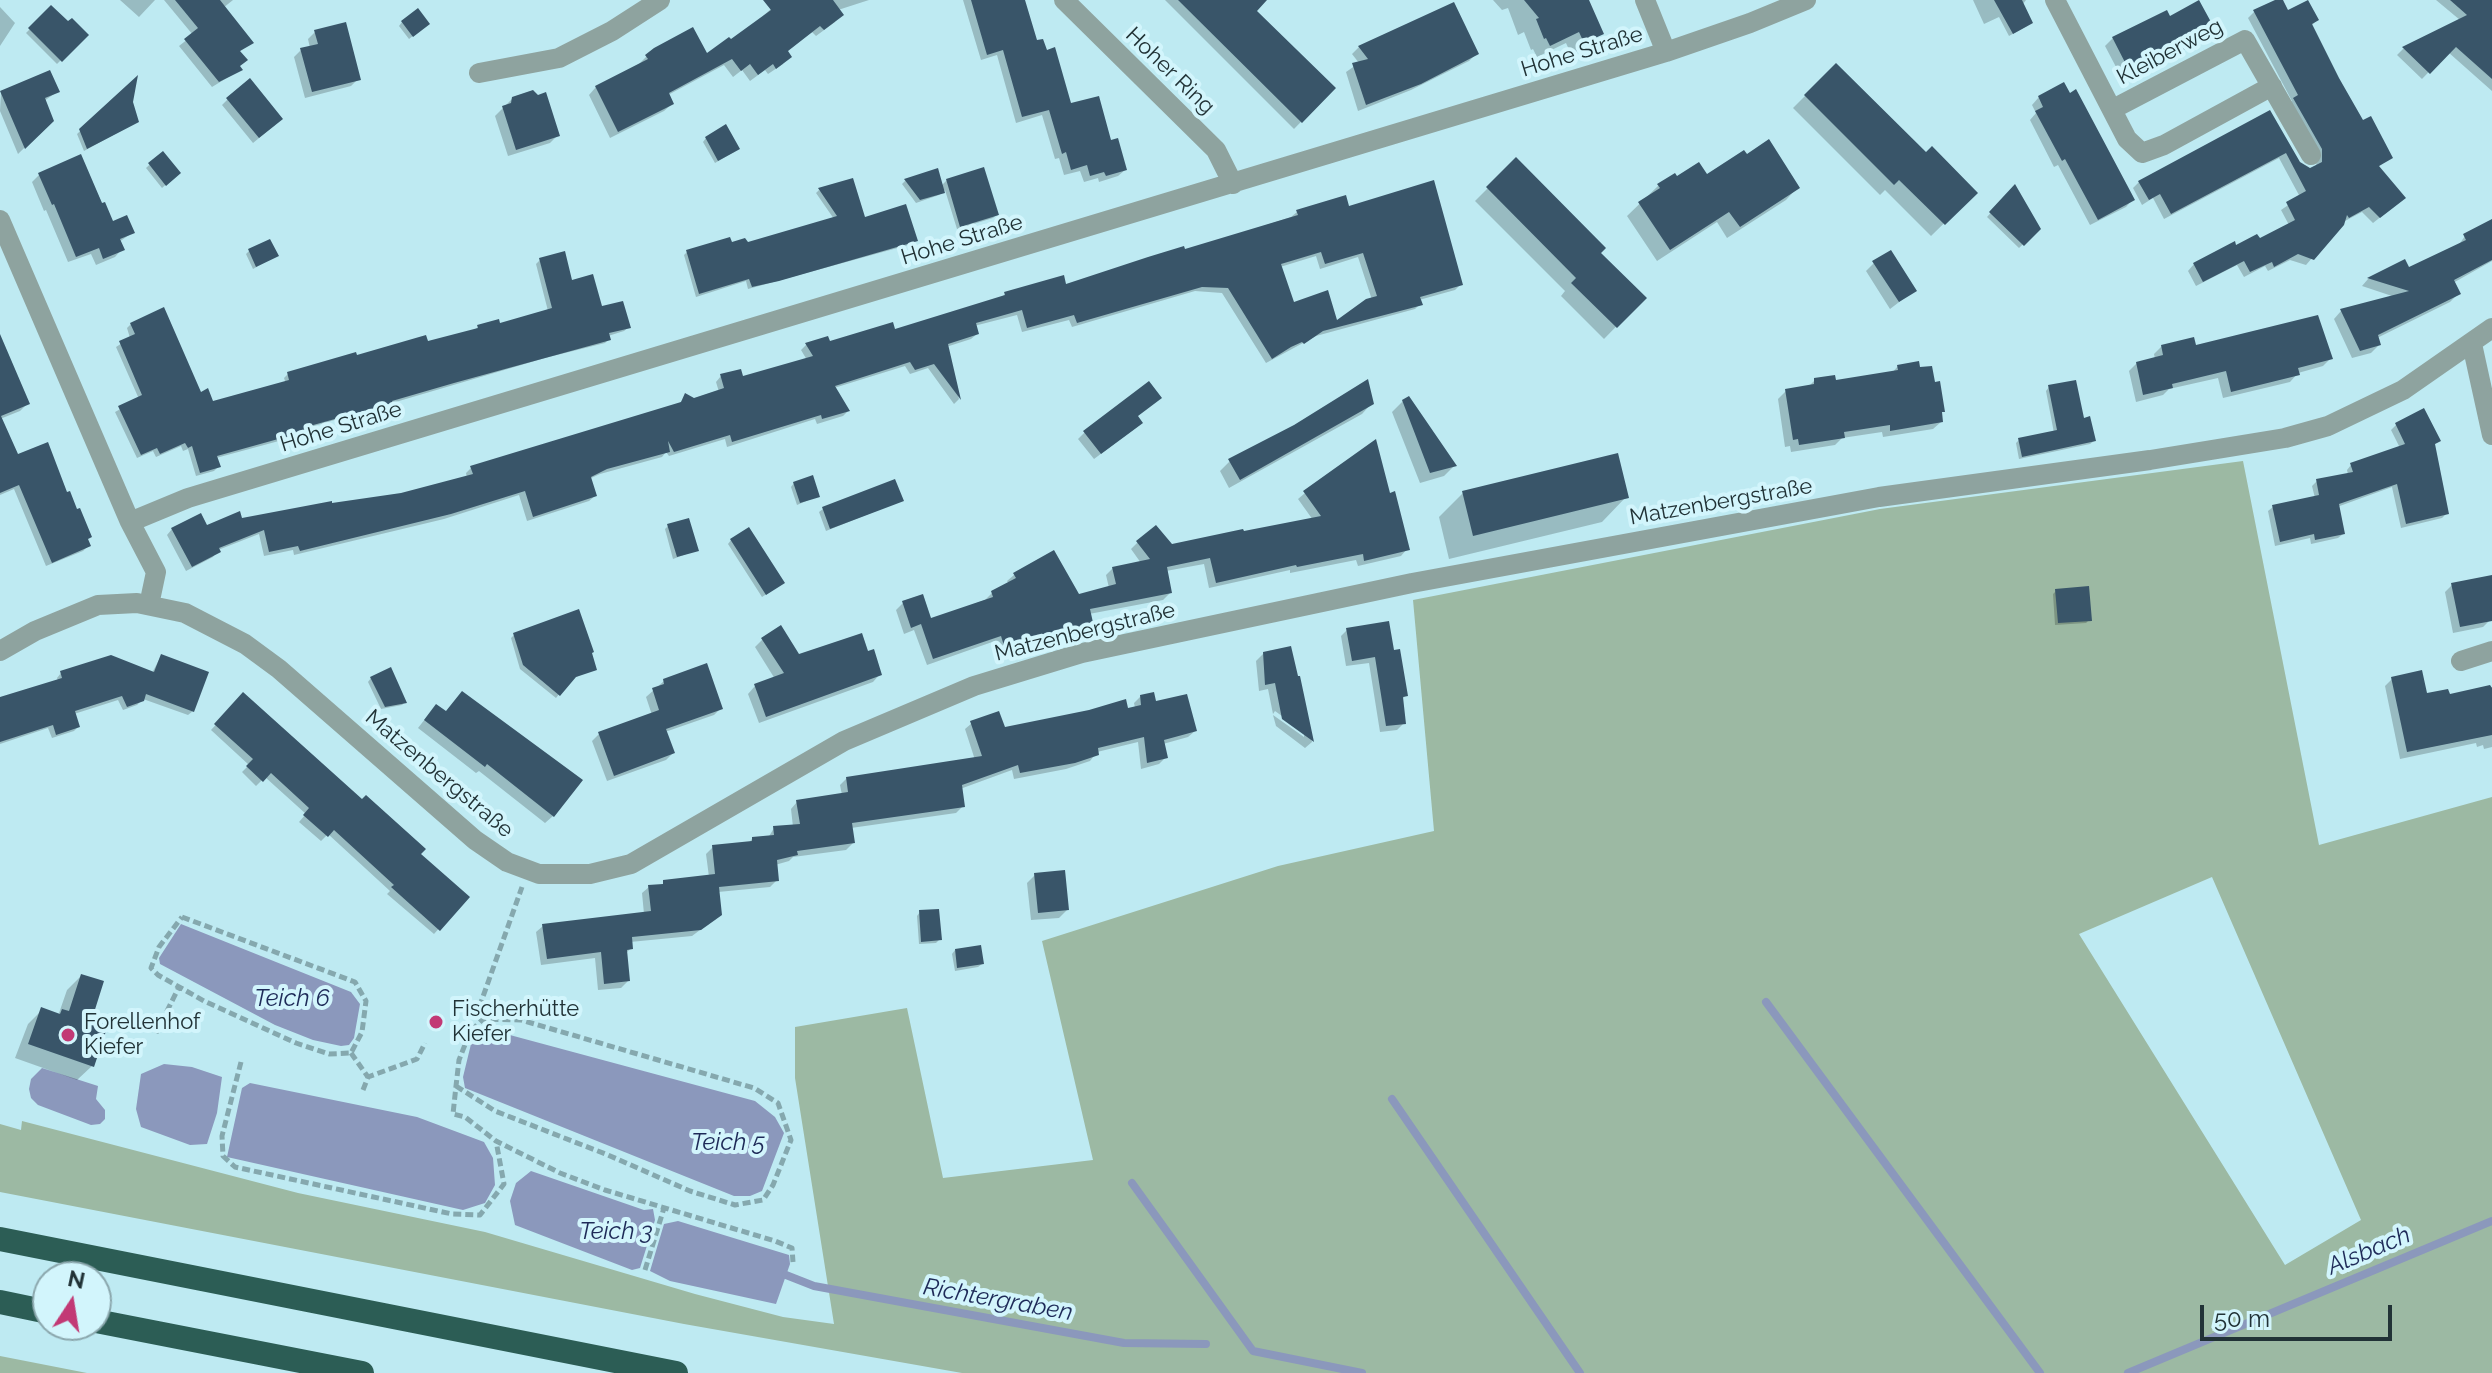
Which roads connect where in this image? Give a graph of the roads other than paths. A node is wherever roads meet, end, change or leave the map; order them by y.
1 (660, 0) edge
2 (1064, 0) edge
3 (1645, 0) edge
4 (1806, 0) edge
5 (2055, 0) edge
6 (1666, 52) junction
7 (479, 73) dead end
8 (2272, 86) junction
9 (2113, 109) junction
10 (2311, 155) dead end
11 (1233, 184) junction
12 (0, 220) edge
13 (2492, 328) edge
14 (2472, 344) junction
15 (2492, 435) edge
16 (130, 522) junction
17 (149, 605) junction
18 (0, 651) edge
19 (2492, 651) edge
20 (2461, 661) dead end
21 (0, 1239) edge
22 (0, 1302) edge
23 (32, 1309) edge
24 (112, 1324) edge
25 (362, 1373) edge
26 (676, 1373) edge

1 - 7 street
2 - 11 street, Hoher Ring
3 - 6 street
4 - 6 street, Hohe Straße
5 - 9 street, Kleiberweg
6 - 11 street, Hohe Straße
8 - 9 street, Kleiberweg
8 - 9 street, Kleiberweg
8 - 10 street, Kleiberweg
11 - 16 street, Hohe Straße
12 - 16 street
13 - 14 street, Matzenbergstraße
14 - 15 street
14 - 17 street, Matzenbergstraße
16 - 17 street
17 - 18 street
19 - 20 street
21 - 26 highway
22 - 23 highway
24 - 25 highway

